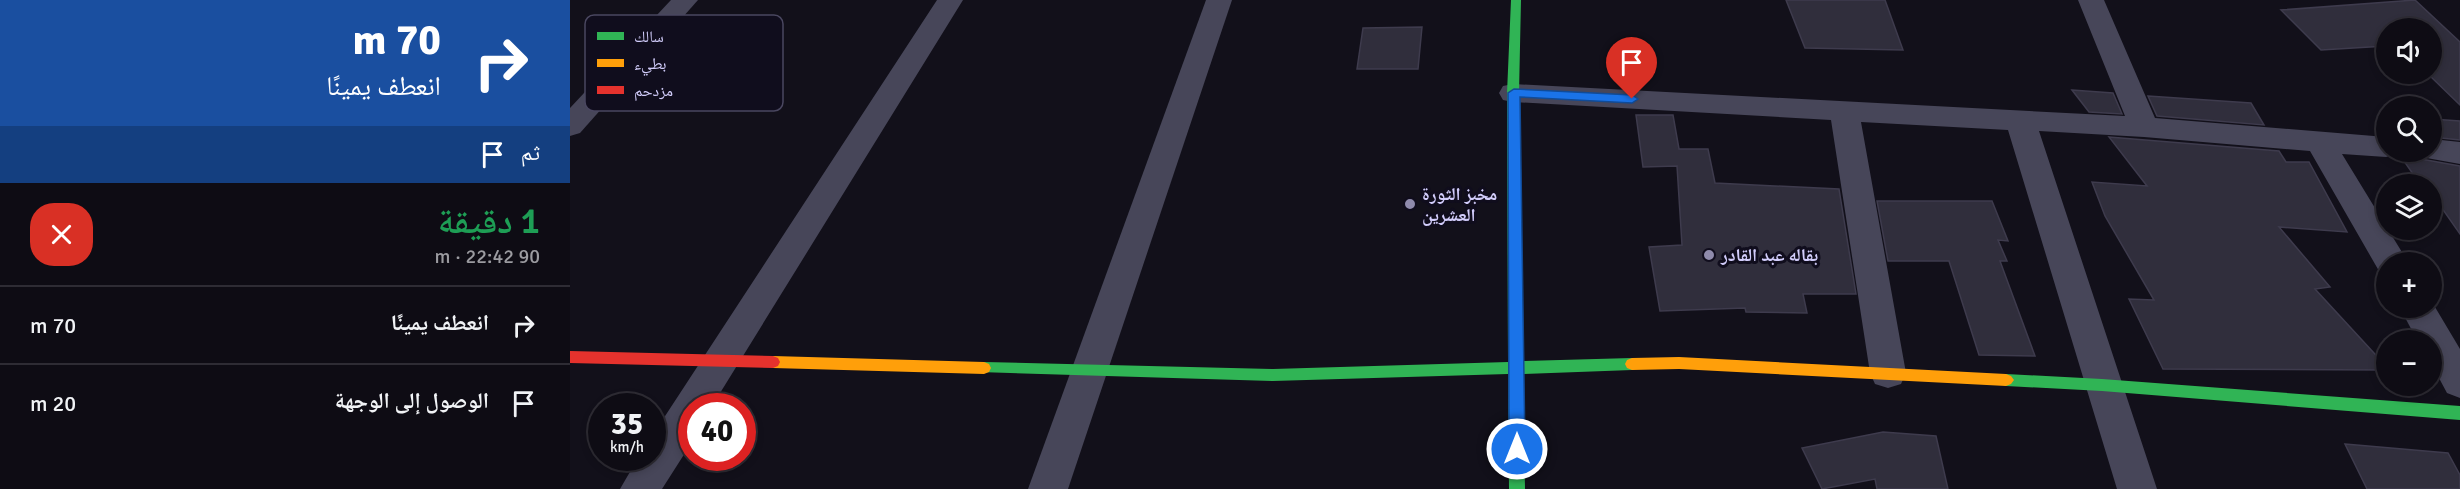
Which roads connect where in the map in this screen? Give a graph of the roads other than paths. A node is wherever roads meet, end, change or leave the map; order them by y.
1 (686, 0) edge
2 (950, 0) edge
3 (1219, 0) edge
4 (1516, 0) edge
5 (2091, 0) edge
6 (672, 15) edge
7 (1514, 93) junction
8 (585, 110) edge
9 (1844, 111) junction
10 (2020, 120) junction
11 (570, 126) edge
12 (2144, 127) junction
13 (2320, 142) junction
14 (2376, 146) edge
15 (2442, 151) edge
16 (2460, 153) edge
17 (2385, 252) edge
18 (2423, 318) edge
19 (570, 357) edge
20 (722, 360) junction
21 (1090, 369) junction
22 (1517, 369) junction
23 (1888, 374) junction
24 (2460, 382) edge
25 (2102, 384) junction
26 (701, 393) edge
27 (2460, 413) edge
28 (678, 429) edge
29 (640, 489) edge
30 (1048, 489) edge
31 (1517, 489) edge
32 (2137, 489) edge

1 - 6 street
2 - 20 street
3 - 21 street
4 - 7 street
5 - 12 street
7 - 9 street
7 - 22 street
8 - 11 street
9 - 10 street
9 - 23 street
10 - 12 street
10 - 25 street
12 - 13 street
13 - 14 street
13 - 17 street
15 - 16 street
18 - 24 street
19 - 20 street
20 - 21 street
20 - 26 street
21 - 22 street
21 - 30 street
22 - 23 street
22 - 31 street
23 - 25 street
25 - 27 street
25 - 32 street
28 - 29 street

